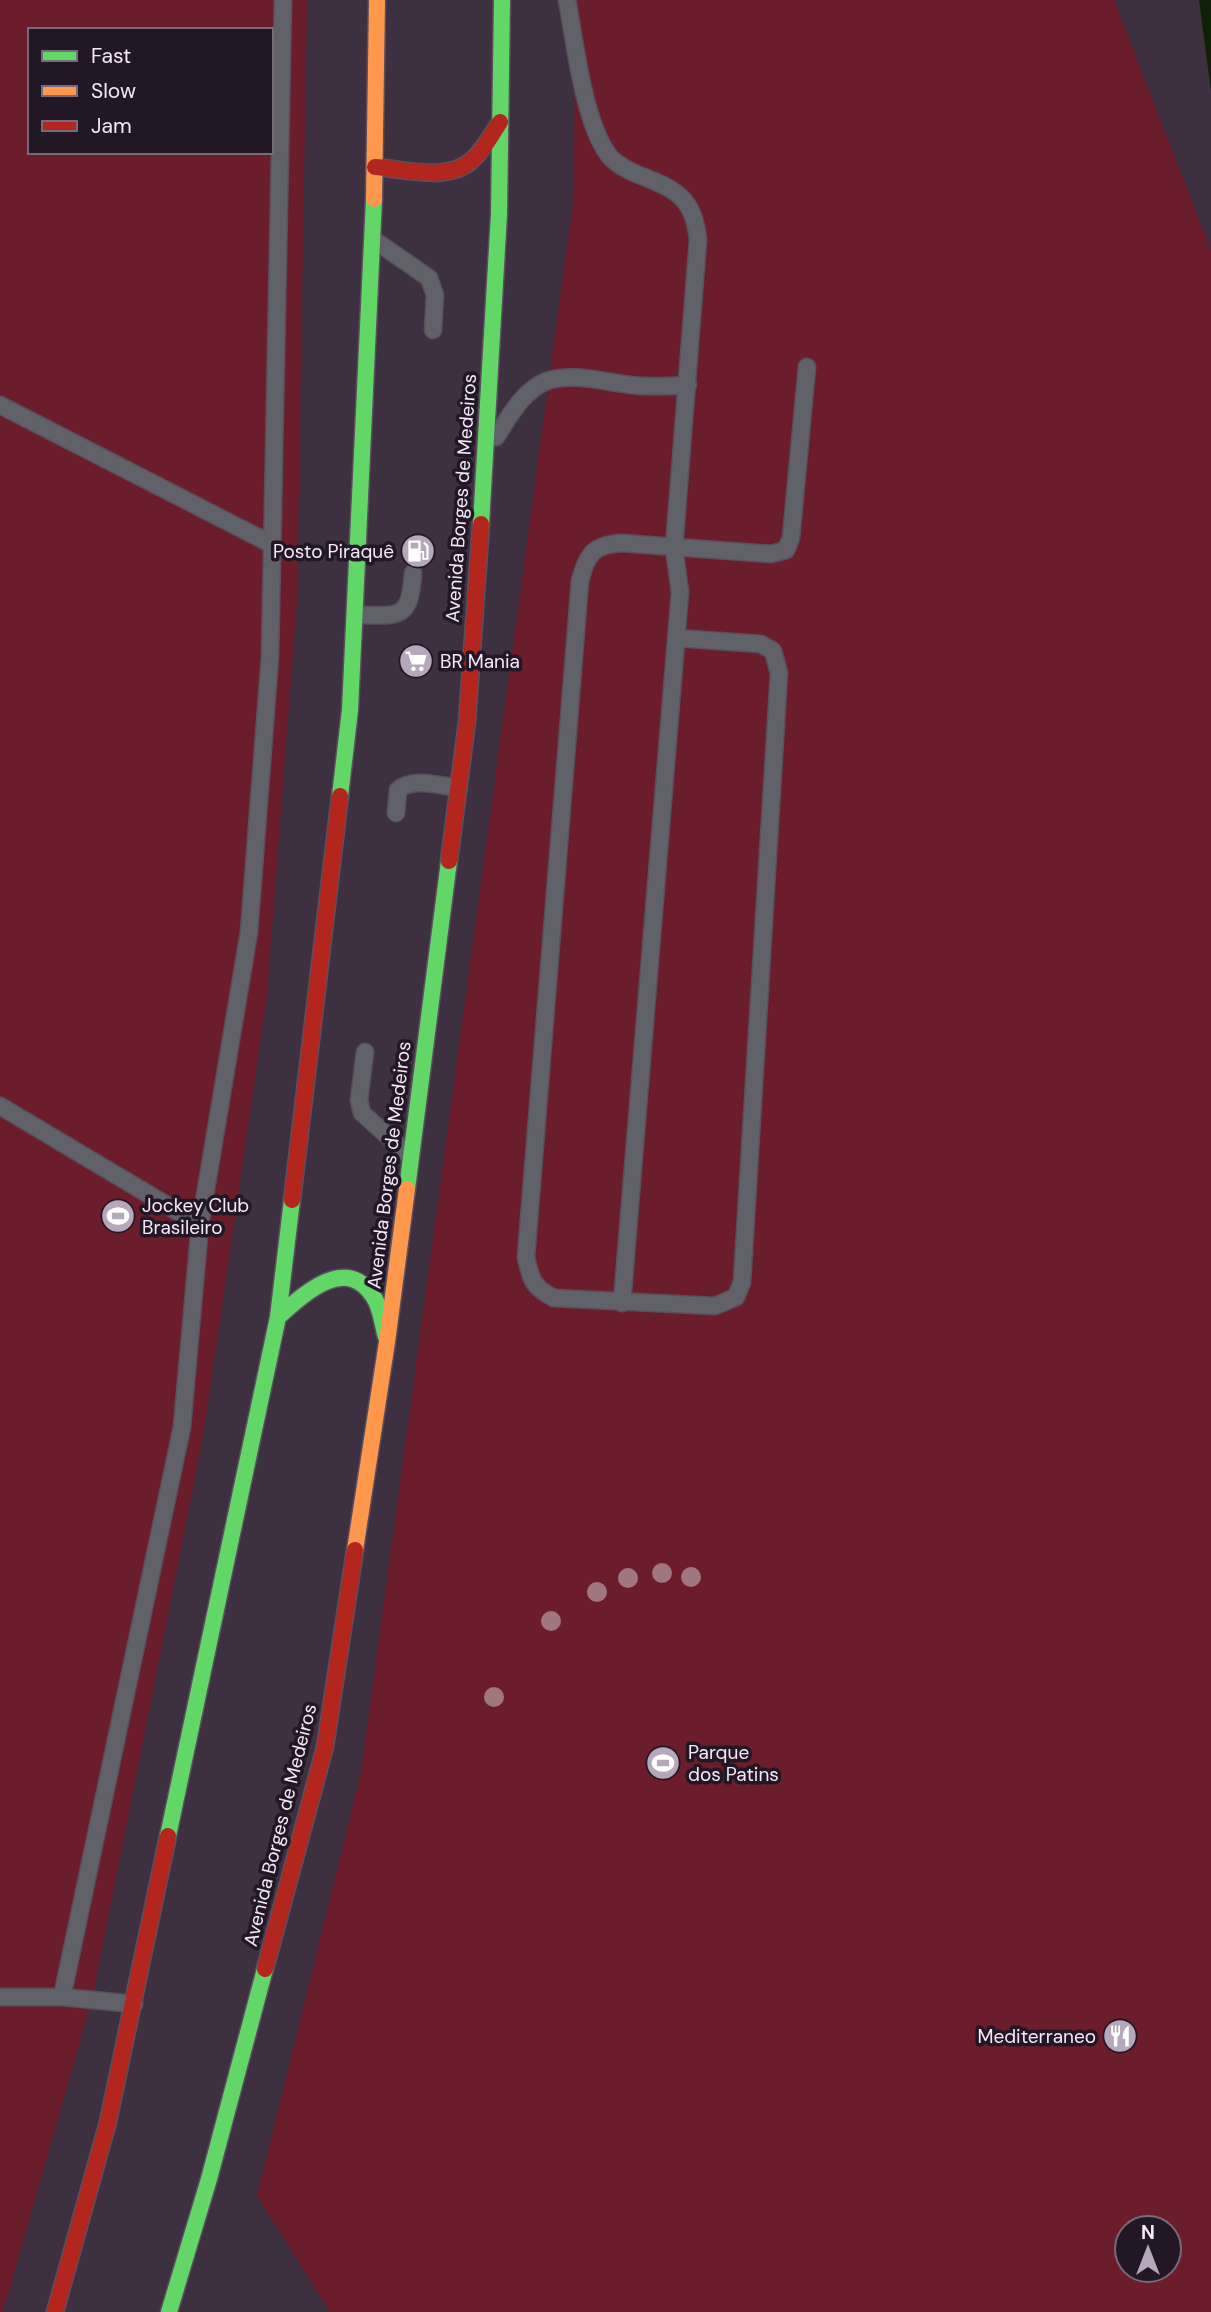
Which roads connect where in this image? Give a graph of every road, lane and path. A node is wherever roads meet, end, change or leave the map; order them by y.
1 (283, 0) edge
2 (377, 0) edge
3 (502, 0) edge
4 (567, 0) edge
5 (499, 122) junction
6 (374, 167) junction
7 (372, 239) junction
8 (433, 330) dead end
9 (807, 367) dead end
10 (688, 385) junction
11 (0, 405) edge
12 (486, 454) junction
13 (273, 545) junction
14 (674, 548) junction
15 (413, 573) dead end
16 (355, 615) junction
17 (676, 638) junction
18 (459, 788) junction
19 (396, 813) dead end
20 (365, 1052) dead end
21 (0, 1106) edge
22 (412, 1157) junction
23 (200, 1225) junction
24 (622, 1303) junction
25 (278, 1317) junction
26 (387, 1342) junction
27 (0, 1997) edge
28 (62, 1997) junction
29 (134, 2004) junction
30 (55, 2312) edge
31 (169, 2312) edge

1 - 13 lane
2 - 6 highway
3 - 5 highway, Avenida Borges de Medeiros
4 - 10 lane
5 - 6 highway
5 - 12 highway, Avenida Borges de Medeiros
6 - 7 highway
7 - 8 lane
7 - 16 highway
9 - 14 lane
10 - 12 lane
10 - 14 lane
11 - 13 lane
12 - 18 highway, Avenida Borges de Medeiros
13 - 23 lane
14 - 17 lane
14 - 24 lane
15 - 16 lane
16 - 25 highway
17 - 24 lane
17 - 24 lane
18 - 19 lane
18 - 22 highway, Avenida Borges de Medeiros
20 - 22 lane
21 - 23 lane
22 - 26 highway, Avenida Borges de Medeiros
23 - 28 lane
25 - 26 highway
25 - 29 highway
26 - 31 highway, Avenida Borges de Medeiros
27 - 28 lane
28 - 29 lane
29 - 30 highway

